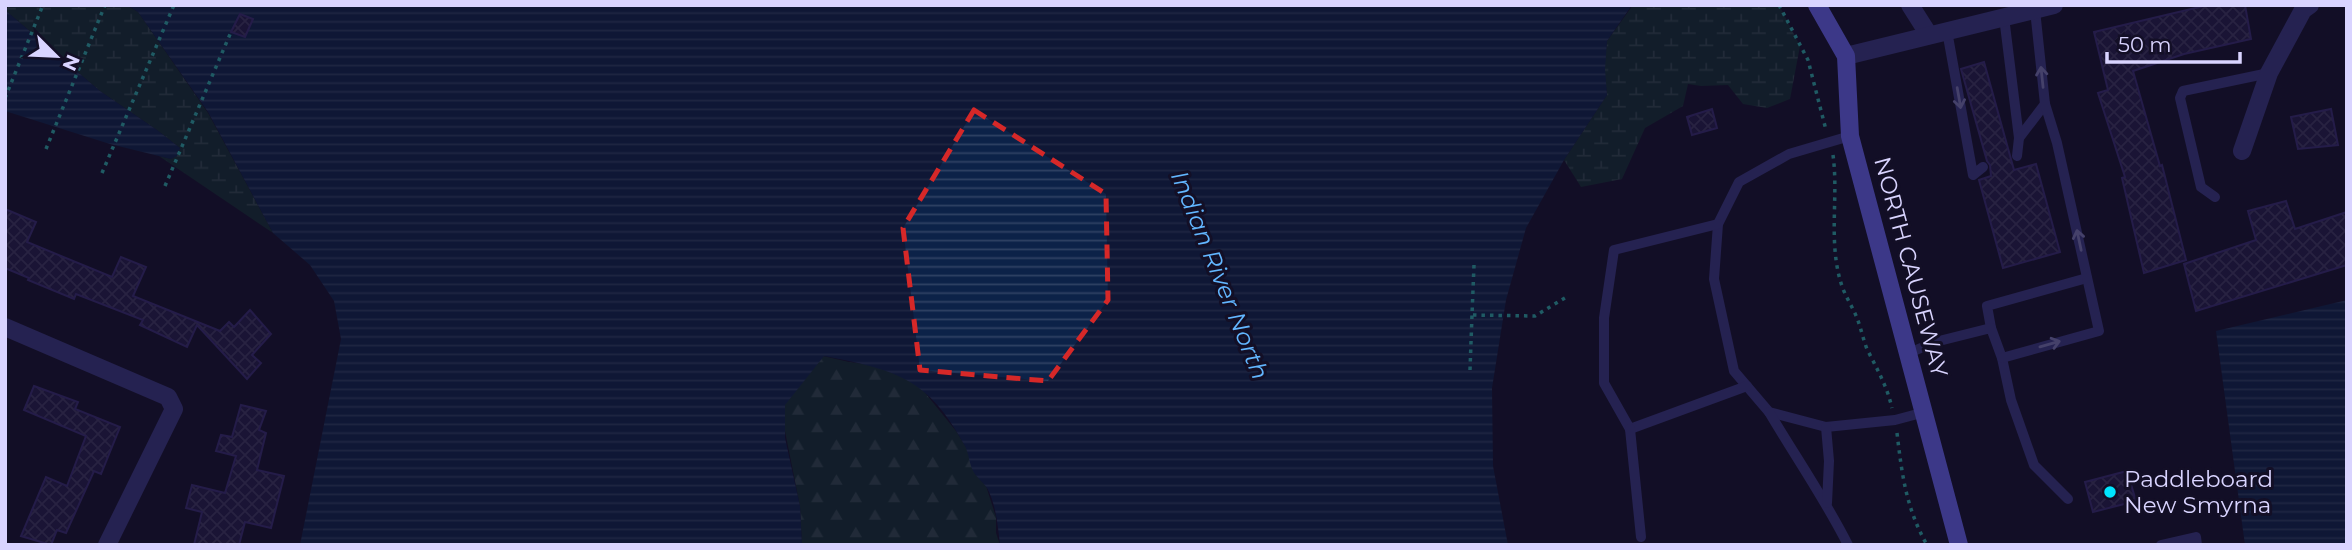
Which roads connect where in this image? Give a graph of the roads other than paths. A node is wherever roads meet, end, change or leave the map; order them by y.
1 (1817, 5) edge
2 (1910, 5) edge
3 (2054, 5) edge
4 (2310, 5) edge
5 (2035, 10) junction
6 (2004, 17) junction
7 (1938, 33) junction
8 (1846, 56) junction
9 (2269, 72) junction
10 (2045, 104) junction
11 (1850, 136) junction
12 (2019, 138) junction
13 (2242, 151) dead end
14 (2017, 156) dead end
15 (1983, 167) dead end
16 (2215, 197) dead end
17 (1718, 224) junction
18 (2087, 278) junction
19 (5, 327) edge
20 (1991, 328) junction
21 (1909, 353) junction
22 (2002, 358) junction
23 (1747, 386) junction
24 (1769, 412) junction
25 (1925, 412) junction
26 (1826, 427) junction
27 (1630, 429) junction
28 (2068, 499) dead end
29 (1827, 503) junction
30 (1641, 537) dead end
31 (107, 545) edge
32 (1848, 545) edge
33 (1959, 545) edge
34 (2161, 545) edge
35 (2197, 545) edge

1 - 8 main road, NORTH CAUSEWAY
2 - 7 street
3 - 5 street
4 - 9 street
5 - 6 street
10 -> 5 lane
6 - 7 street
6 - 12 lane
7 - 8 street
7 -> 15 lane
8 - 11 main road, NORTH CAUSEWAY
9 - 13 street
9 - 16 lane
10 - 12 lane
18 -> 10 lane
11 - 17 lane
11 - 21 main road, NORTH CAUSEWAY
12 - 14 lane
17 - 23 lane
17 - 27 lane
18 - 20 lane
22 -> 18 lane
19 - 31 street
20 - 21 lane
20 - 22 lane
21 - 25 main road, NORTH CAUSEWAY
22 - 28 lane
23 - 24 lane
23 - 27 lane
24 - 26 lane
24 - 29 lane
25 - 26 lane
25 - 33 main road, NORTH CAUSEWAY
26 - 29 lane
27 - 30 lane
29 - 32 lane
34 - 35 lane

